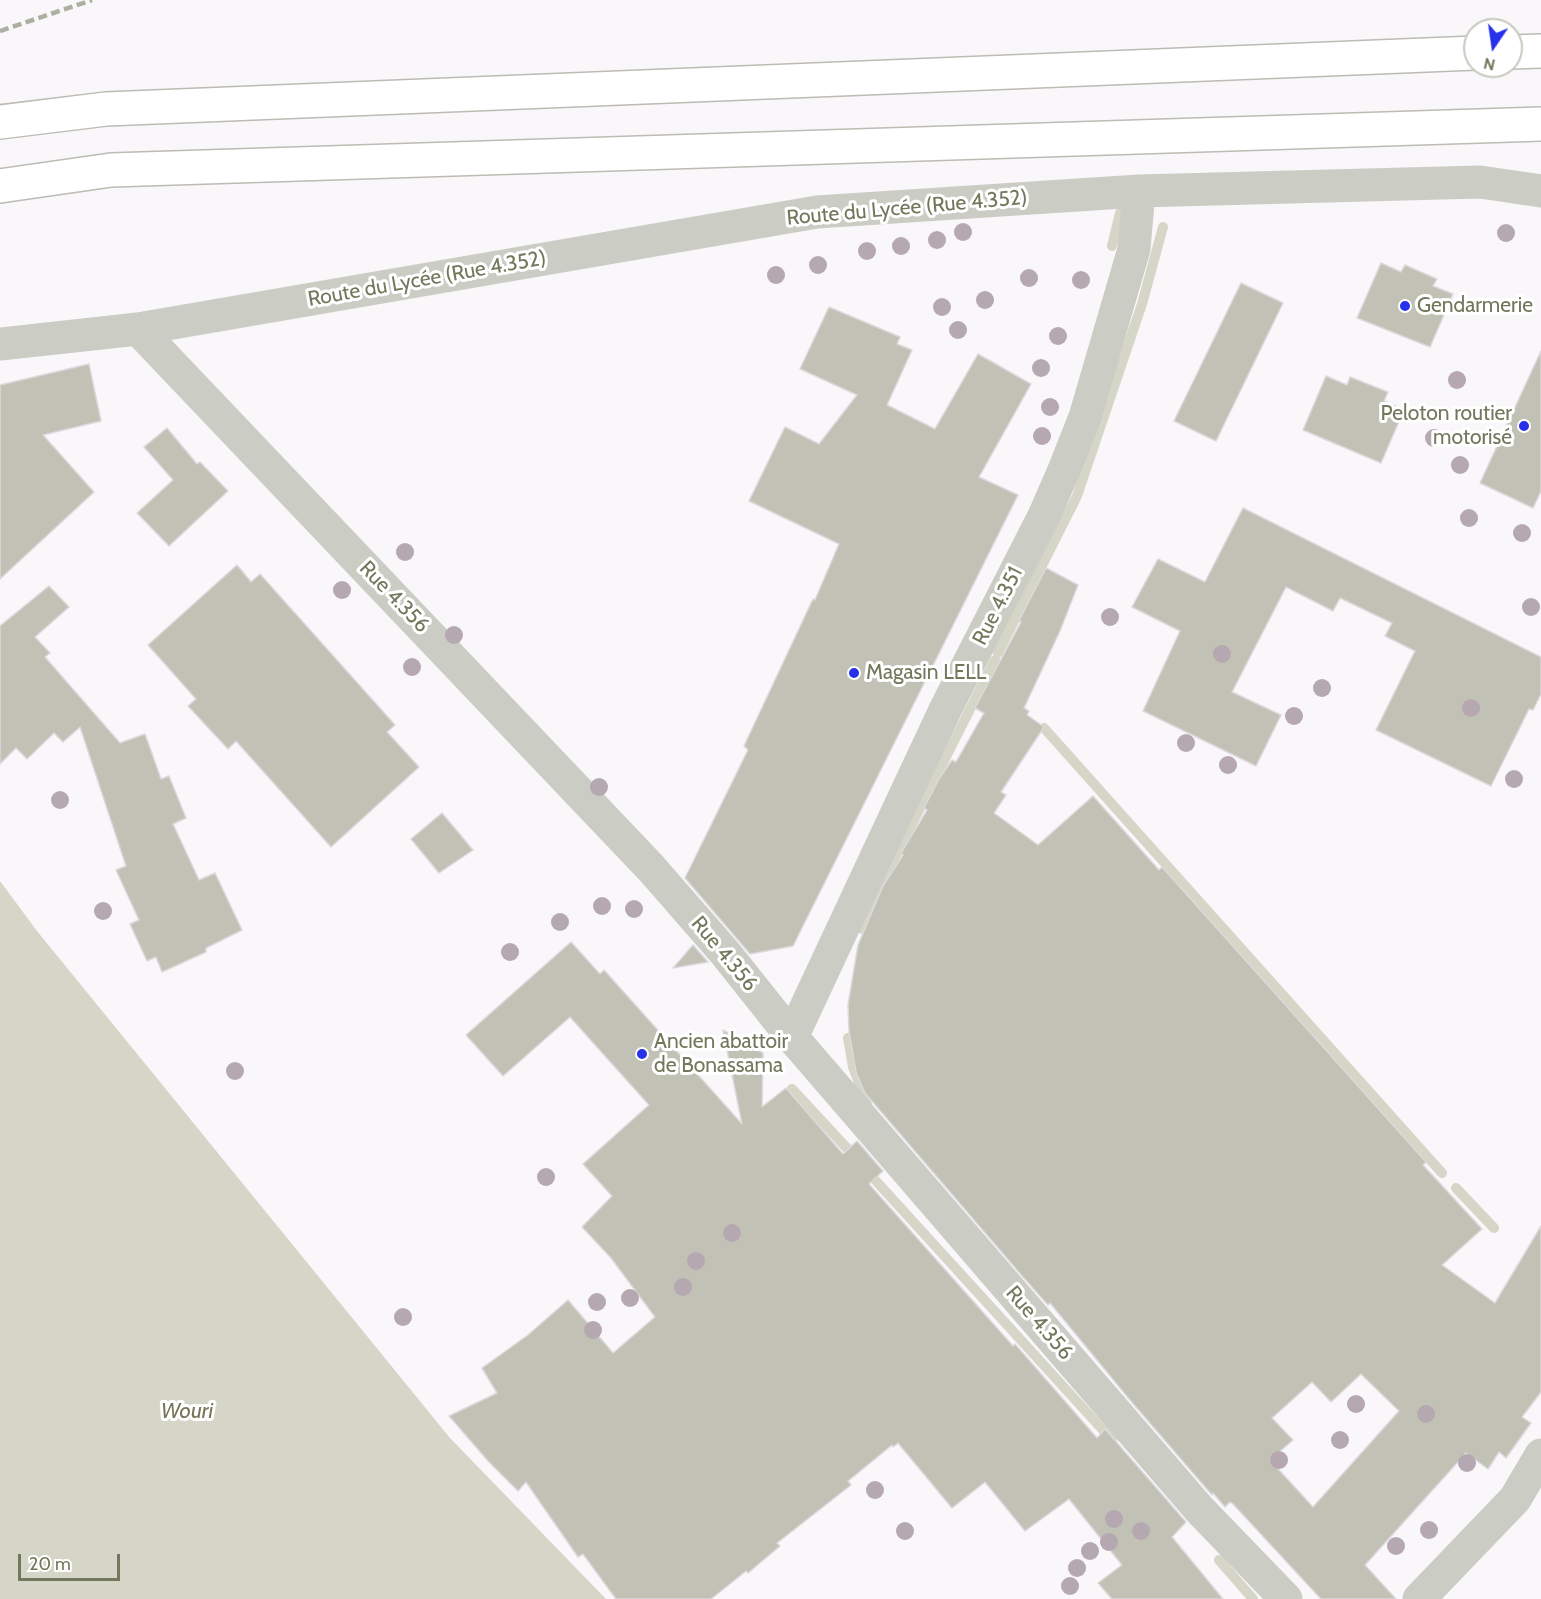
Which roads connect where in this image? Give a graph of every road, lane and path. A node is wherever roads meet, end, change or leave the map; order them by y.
1 (1541, 51) edge
2 (1523, 52) edge
3 (1463, 53) edge
4 (0, 122) edge
5 (1541, 124) edge
6 (0, 186) edge
7 (1140, 191) junction
8 (1541, 191) edge
9 (138, 329) junction
10 (0, 344) edge
11 (792, 1037) junction
12 (1541, 1455) edge
13 (1286, 1599) edge
14 (1419, 1599) edge

1 - 2 highway
3 - 4 highway
5 - 6 highway
7 - 8 street, Route du Lycée (Rue 4.352)
7 - 9 street, Route du Lycée (Rue 4.352)
7 - 11 street, Rue 4.351
9 - 10 street, Route du Lycée (Rue 4.352)
9 - 11 street, Rue 4.356
11 - 13 street, Rue 4.356
12 - 14 street

